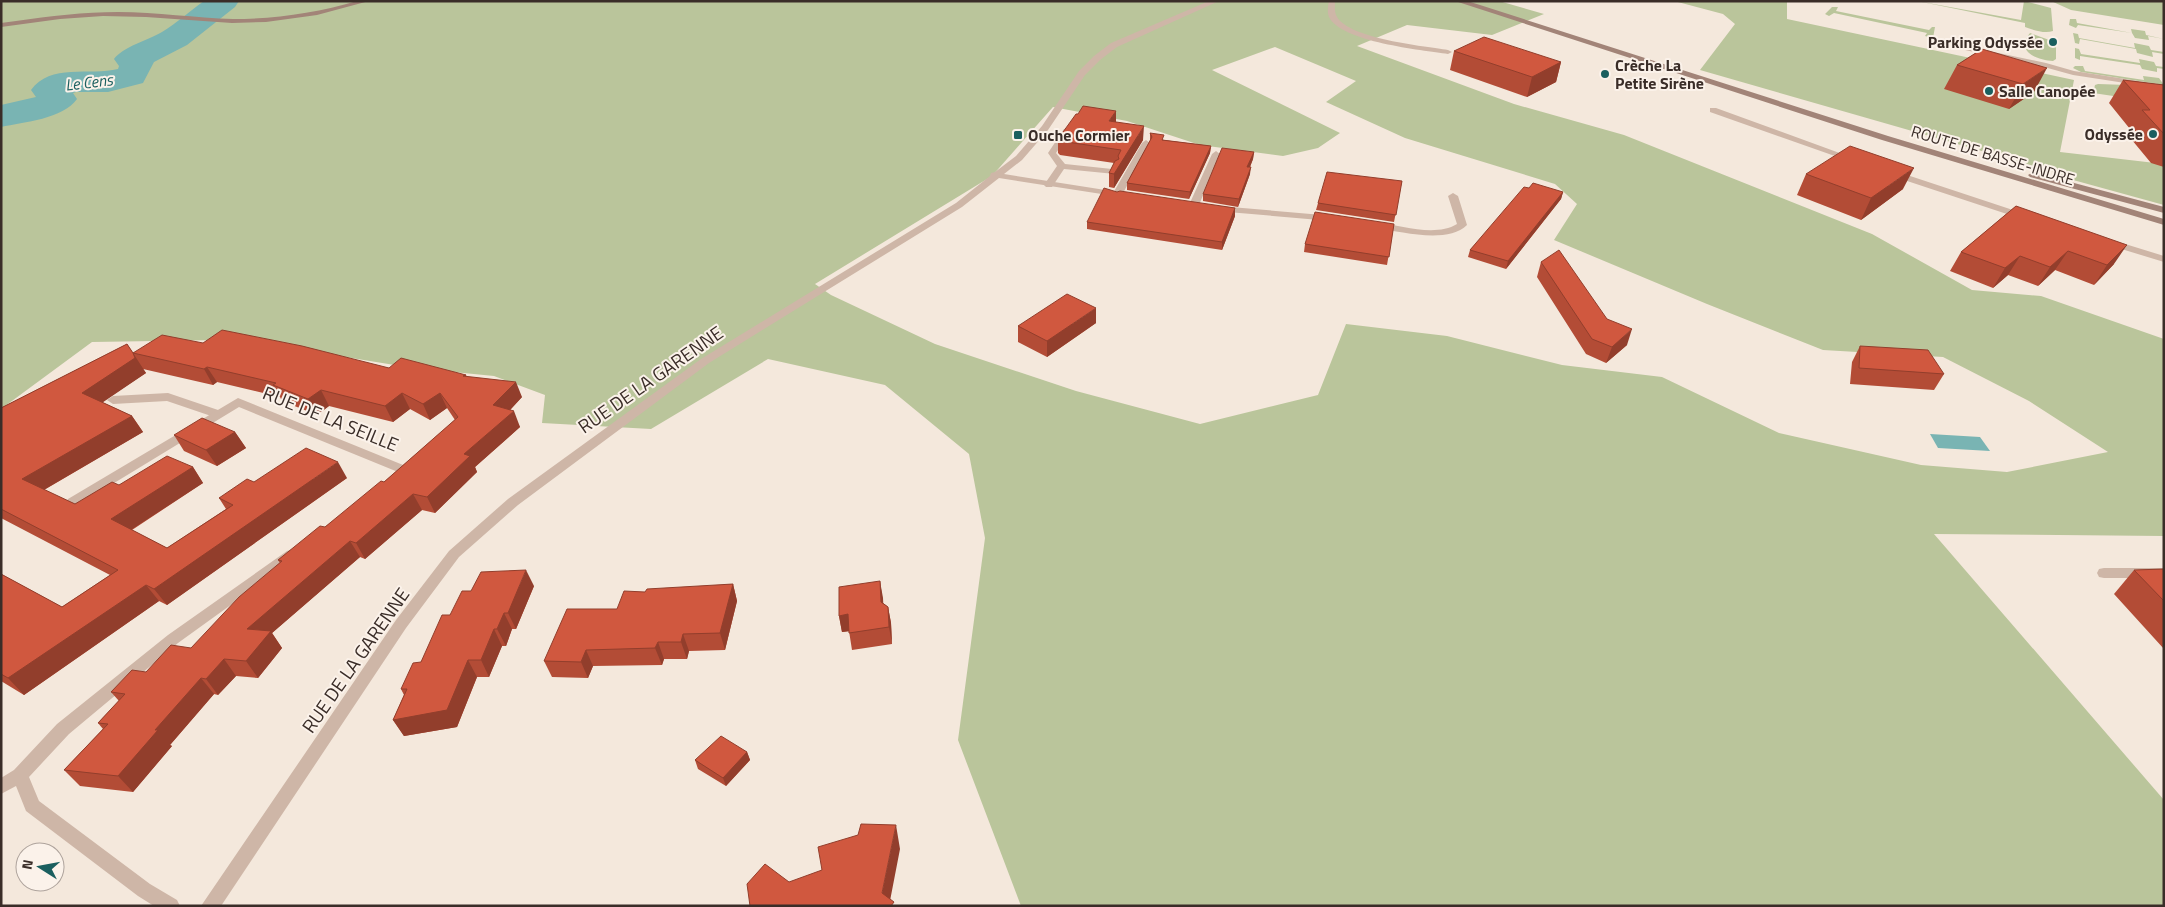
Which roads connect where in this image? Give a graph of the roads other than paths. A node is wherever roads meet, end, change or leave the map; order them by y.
1 (366, 1) edge
2 (1216, 1) edge
3 (1332, 1) edge
4 (1458, 1) edge
5 (1, 25) edge
6 (1954, 45) dead end
7 (1448, 52) dead end
8 (2164, 87) edge
9 (1713, 110) dead end
10 (1814, 114) junction
11 (1071, 125) edge
12 (1146, 143) edge
13 (1216, 154) dead end
14 (1861, 162) edge
15 (1062, 166) junction
16 (1879, 168) edge
17 (1112, 172) edge
18 (994, 176) junction
19 (1049, 185) junction
20 (1453, 196) dead end
21 (2164, 210) edge
22 (1341, 219) edge
23 (2039, 221) edge
24 (2164, 222) edge
25 (1368, 223) edge
26 (2102, 240) edge
27 (2164, 259) edge
28 (113, 400) dead end
29 (217, 414) junction
30 (394, 483) edge
31 (73, 502) edge
32 (300, 549) edge
33 (2104, 573) dead end
34 (2164, 573) edge
35 (20, 775) junction
36 (1, 787) edge
37 (171, 906) edge
38 (210, 906) edge

1 - 5 main road
2 - 18 street, RUE DE LA GARENNE
3 - 7 street
4 - 10 main road, ROUTE DE BASSE-INDRE
6 - 8 street
9 - 14 street
10 - 21 main road, ROUTE DE BASSE-INDRE
10 - 24 main road, ROUTE DE BASSE-INDRE
11 - 15 street
12 - 19 street
13 - 22 street
15 - 17 street
15 - 19 street
16 - 23 street
18 - 19 street
18 - 38 street, RUE DE LA GARENNE
20 - 25 street
26 - 27 street
28 - 29 street
29 - 30 street, RUE DE LA SEILLE
29 - 31 street, RUE DE LA SEILLE
32 - 35 street
33 - 34 street
35 - 36 street
35 - 37 street

